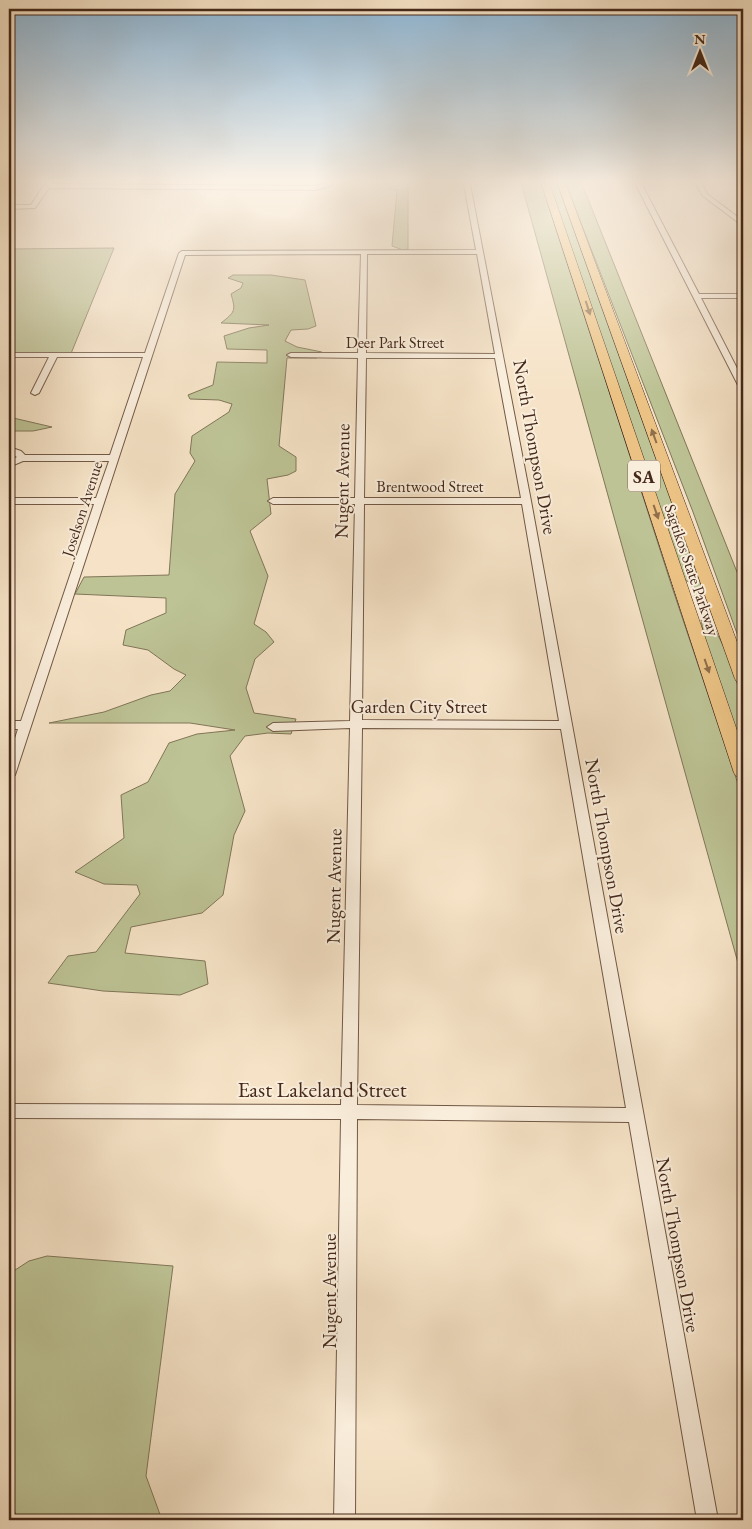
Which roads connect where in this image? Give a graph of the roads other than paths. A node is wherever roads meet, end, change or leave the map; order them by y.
1 (568, 250) edge
2 (586, 250) edge
3 (673, 250) edge
4 (364, 252) junction
5 (480, 252) joint
6 (697, 296) junction
7 (743, 296) edge
8 (9, 355) edge
9 (54, 355) junction
10 (148, 355) junction
11 (291, 355) dead end
12 (362, 356) junction
13 (499, 356) junction
14 (743, 386) edge
15 (35, 393) dead end
16 (9, 450) edge
17 (22, 458) junction
18 (115, 458) junction
19 (9, 464) edge
20 (9, 501) edge
21 (100, 501) junction
22 (274, 501) dead end
23 (360, 501) junction
24 (526, 501) junction
25 (743, 680) edge
26 (26, 724) junction
27 (356, 724) junction
28 (9, 725) edge
29 (566, 725) junction
30 (272, 727) dead end
31 (743, 773) edge
32 (9, 775) edge
33 (9, 1111) edge
34 (349, 1112) junction
35 (636, 1115) junction
36 (344, 1520) edge
37 (708, 1520) edge

1 -> 31 highway, Sagtikos State Parkway / SA
25 -> 2 highway, Sagtikos State Parkway / SA
3 - 6 street
4 - 5 street
4 - 10 street, Joselson Avenue
4 - 12 street, Nugent Avenue
5 - 13 street, North Thompson Drive
6 - 7 street
6 - 14 street
8 - 9 street
9 - 10 street
9 - 15 street
10 - 18 street, Joselson Avenue
11 - 12 street, Deer Park Street
12 - 13 street, Deer Park Street
12 - 23 street, Nugent Avenue
13 - 24 street, North Thompson Drive
16 - 17 street
17 - 18 street
17 - 19 street
18 - 21 street, Joselson Avenue
20 - 21 street
21 - 26 street, Joselson Avenue
22 - 23 street, Brentwood Street
23 - 24 street, Brentwood Street
23 - 27 street, Nugent Avenue
24 - 29 street, North Thompson Drive
26 - 28 street
26 - 32 street, Joselson Avenue
27 - 29 street, Garden City Street
27 - 30 street, Garden City Street
27 - 34 street, Nugent Avenue
29 - 35 street, North Thompson Drive
33 - 34 street, East Lakeland Street
34 - 35 street, East Lakeland Street
34 - 36 street, Nugent Avenue
35 - 37 street, North Thompson Drive

